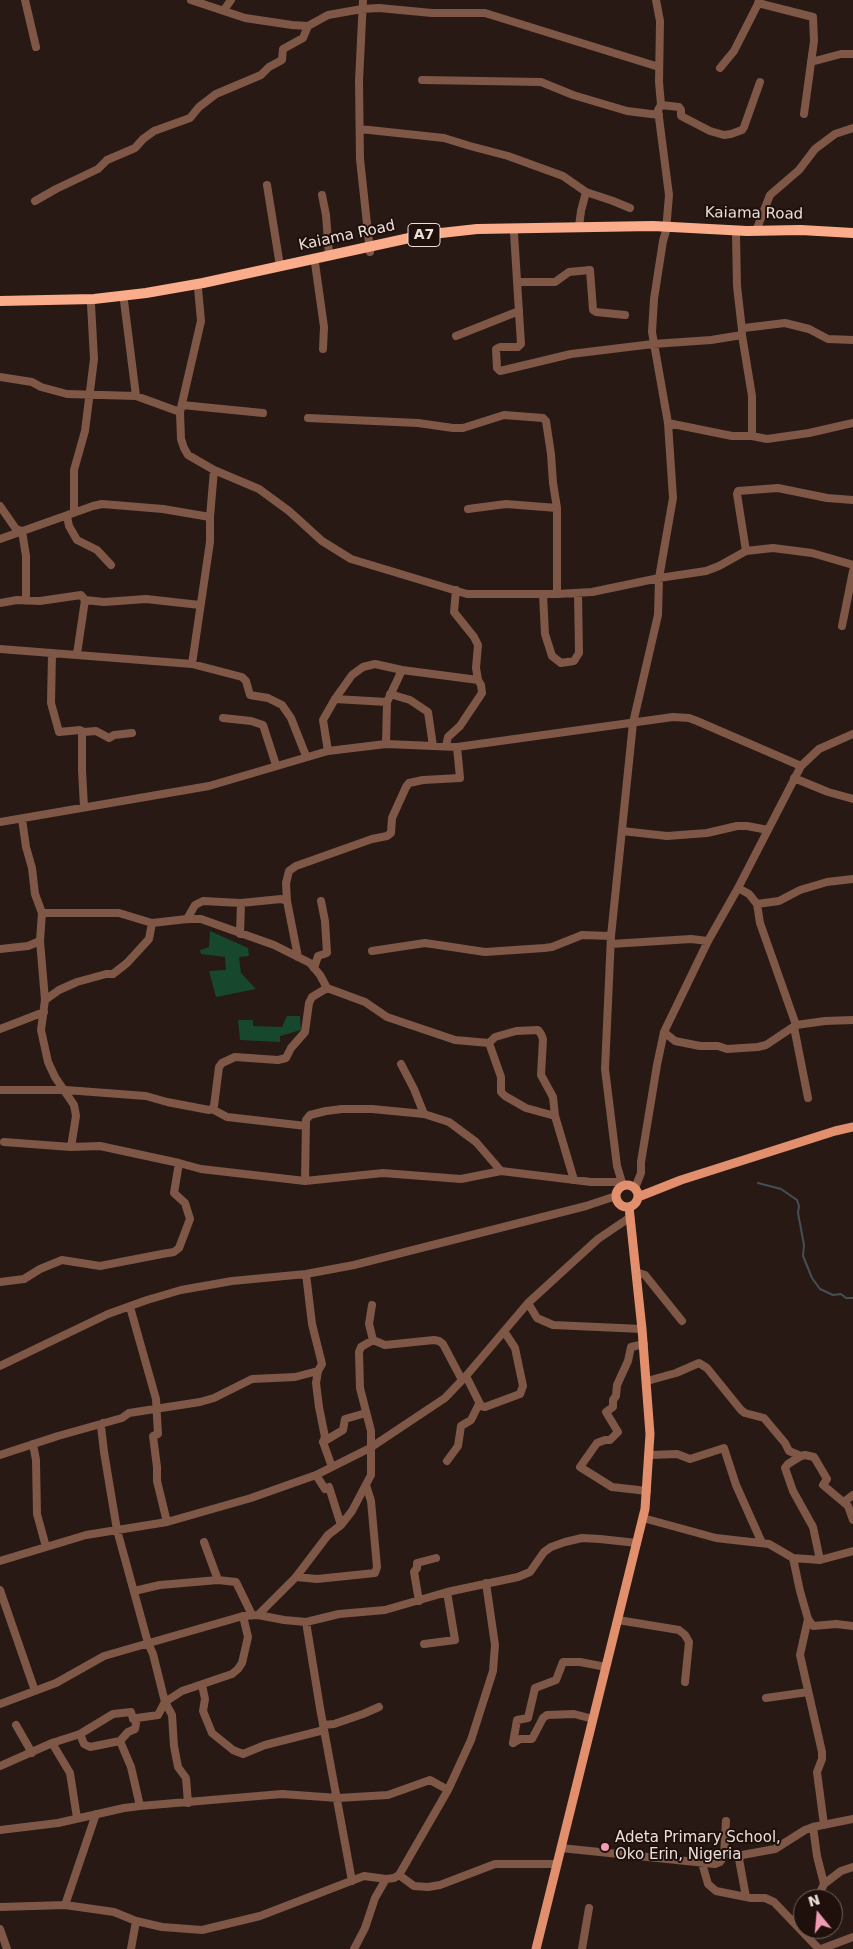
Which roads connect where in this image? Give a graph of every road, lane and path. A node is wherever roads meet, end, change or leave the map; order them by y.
1 (25, 0) edge
2 (191, 0) edge
3 (231, 0) edge
4 (363, 0) edge
5 (656, 0) edge
6 (759, 1) edge
7 (362, 9) junction
8 (224, 10) junction
9 (308, 26) junction
10 (36, 46) dead end
11 (853, 54) edge
12 (811, 62) junction
13 (659, 66) junction
14 (720, 68) dead end
15 (422, 80) dead end
16 (760, 82) dead end
17 (661, 105) junction
18 (804, 114) dead end
19 (658, 115) junction
20 (853, 128) edge
21 (360, 129) junction
22 (267, 185) dead end
23 (586, 192) junction
24 (322, 195) dead end
25 (35, 201) dead end
26 (630, 208) dead end
27 (580, 226) junction
28 (666, 228) junction
29 (756, 231) junction
30 (514, 233) junction
31 (853, 233) edge
32 (736, 234) junction
33 (853, 238) edge
34 (370, 249) junction
35 (329, 255) junction
36 (315, 263) junction
37 (280, 266) junction
38 (517, 282) junction
39 (198, 288) junction
40 (0, 301) edge
41 (124, 301) junction
42 (92, 304) junction
43 (0, 305) edge
44 (519, 311) junction
45 (625, 314) dead end
46 (742, 332) junction
47 (456, 336) dead end
48 (853, 340) edge
49 (653, 344) junction
50 (323, 349) dead end
51 (0, 377) edge
52 (89, 395) junction
53 (136, 396) junction
54 (181, 408) junction
55 (263, 414) dead end
56 (308, 418) dead end
57 (668, 423) junction
58 (853, 423) edge
59 (752, 436) junction
60 (214, 470) junction
61 (853, 500) edge
62 (0, 506) edge
63 (557, 508) junction
64 (468, 509) dead end
65 (74, 512) junction
66 (67, 516) junction
67 (210, 517) junction
68 (22, 532) junction
69 (0, 539) edge
70 (746, 551) junction
71 (111, 565) dead end
72 (853, 565) edge
73 (853, 571) edge
74 (659, 578) junction
75 (456, 590) junction
76 (543, 594) junction
77 (557, 594) junction
78 (578, 594) junction
79 (85, 600) junction
80 (26, 601) junction
81 (0, 603) edge
82 (200, 605) junction
83 (842, 626) dead end
84 (0, 649) edge
85 (52, 653) junction
86 (77, 654) junction
87 (192, 664) junction
88 (402, 670) junction
89 (478, 680) junction
90 (389, 698) junction
91 (335, 699) junction
92 (224, 718) dead end
93 (633, 723) junction
94 (84, 732) junction
95 (132, 733) dead end
96 (853, 734) edge
97 (386, 744) junction
98 (433, 746) junction
99 (446, 746) junction
100 (457, 747) junction
101 (328, 751) junction
102 (306, 756) junction
103 (276, 765) junction
104 (801, 766) junction
105 (794, 778) junction
106 (853, 799) edge
107 (84, 807) junction
108 (22, 818) junction
109 (0, 822) edge
110 (768, 830) junction
111 (622, 832) junction
112 (853, 879) edge
113 (738, 888) junction
114 (287, 901) junction
115 (321, 901) dead end
116 (241, 904) junction
117 (757, 904) junction
118 (42, 913) junction
119 (186, 919) junction
120 (152, 923) junction
121 (240, 934) junction
122 (611, 940) junction
123 (40, 941) junction
124 (708, 941) junction
125 (0, 949) edge
126 (372, 951) dead end
127 (298, 957) junction
128 (314, 968) junction
129 (327, 988) junction
130 (46, 1000) junction
131 (44, 1012) junction
132 (853, 1020) edge
133 (795, 1026) junction
134 (0, 1029) edge
135 (664, 1032) junction
136 (489, 1043) junction
137 (401, 1064) dead end
138 (0, 1090) edge
139 (66, 1090) junction
140 (808, 1098) dead end
141 (212, 1109) junction
142 (424, 1114) junction
143 (555, 1116) junction
144 (306, 1126) junction
145 (853, 1127) edge
146 (4, 1142) dead end
147 (71, 1147) junction
148 (179, 1163) junction
149 (502, 1172) junction
150 (574, 1180) junction
151 (305, 1181) junction
152 (623, 1184) junction
153 (636, 1192) junction
154 (616, 1196) junction
155 (628, 1206) junction
156 (629, 1218) junction
157 (636, 1272) junction
158 (306, 1274) junction
159 (0, 1282) edge
160 (528, 1303) junction
161 (372, 1305) dead end
162 (130, 1307) junction
163 (682, 1321) dead end
164 (642, 1329) junction
165 (504, 1331) junction
166 (373, 1340) junction
167 (644, 1344) junction
168 (0, 1366) edge
169 (318, 1371) junction
170 (464, 1378) junction
171 (647, 1381) junction
172 (479, 1404) junction
173 (157, 1408) junction
174 (366, 1413) junction
175 (103, 1423) junction
176 (324, 1442) junction
177 (33, 1444) junction
178 (370, 1448) junction
179 (650, 1455) junction
180 (0, 1456) edge
181 (801, 1456) junction
182 (447, 1461) dead end
183 (332, 1467) junction
184 (316, 1475) junction
185 (366, 1485) junction
186 (647, 1490) junction
187 (853, 1495) edge
188 (844, 1502) junction
189 (643, 1518) junction
190 (853, 1520) edge
191 (167, 1522) junction
192 (341, 1524) junction
193 (117, 1530) junction
194 (204, 1542) dead end
195 (637, 1543) junction
196 (762, 1543) junction
197 (46, 1547) junction
198 (853, 1551) edge
199 (436, 1558) dead end
200 (793, 1558) junction
201 (0, 1560) edge
202 (820, 1560) junction
203 (296, 1577) junction
204 (218, 1580) junction
205 (486, 1583) junction
206 (134, 1591) junction
207 (447, 1592) junction
208 (1, 1595) edge
209 (419, 1601) junction
210 (255, 1615) junction
211 (243, 1616) junction
212 (808, 1619) junction
213 (618, 1620) junction
214 (306, 1622) junction
215 (853, 1626) edge
216 (148, 1642) junction
217 (424, 1644) dead end
218 (606, 1667) junction
219 (685, 1682) dead end
220 (202, 1684) junction
221 (35, 1691) junction
222 (808, 1692) junction
223 (766, 1698) dead end
224 (165, 1702) junction
225 (0, 1704) edge
226 (379, 1707) dead end
227 (136, 1718) junction
228 (594, 1719) junction
229 (16, 1725) dead end
230 (324, 1727) junction
231 (80, 1734) junction
232 (120, 1741) junction
233 (52, 1743) junction
234 (32, 1753) junction
235 (0, 1766) edge
236 (448, 1790) junction
237 (338, 1798) junction
238 (188, 1803) junction
239 (140, 1806) junction
240 (96, 1814) junction
241 (77, 1818) junction
242 (853, 1819) edge
243 (726, 1820) dead end
244 (824, 1825) junction
245 (813, 1827) junction
246 (0, 1830) edge
247 (561, 1848) junction
248 (702, 1863) junction
249 (557, 1864) junction
250 (853, 1867) edge
251 (399, 1875) junction
252 (386, 1879) junction
253 (352, 1881) junction
254 (824, 1884) junction
255 (822, 1889) edge
256 (746, 1897) junction
257 (65, 1905) junction
258 (0, 1907) edge
259 (589, 1908) dead end
260 (792, 1920) joint
261 (136, 1921) junction
262 (0, 1930) edge
263 (853, 1937) edge
264 (7, 1949) edge
265 (131, 1949) edge
266 (354, 1949) edge
267 (536, 1949) edge
268 (582, 1949) edge
269 (820, 1949) edge

1 - 10 street
2 - 8 street
3 - 8 street
4 - 7 street
5 - 13 street
6 - 12 street
6 - 14 street
7 - 9 street
7 - 13 street
7 - 21 street
8 - 9 street
9 - 25 street
11 - 12 street
12 - 18 street
13 - 17 street
15 - 19 street
16 - 17 street
17 - 19 street
19 - 28 street
20 - 29 street
21 - 23 street
21 - 34 street
22 - 37 street
23 - 26 street
23 - 27 street
24 - 35 street
27 - 28 highway, Kaiama Road / A7
27 - 34 highway, Kaiama Road / A7
28 - 29 highway, Kaiama Road / A7
28 - 30 highway, Kaiama Road / A7
28 - 32 highway, Kaiama Road / A7
28 - 49 street
29 - 31 highway, Kaiama Road / A7
30 - 34 highway, Kaiama Road / A7
30 - 38 street
32 - 33 highway, Kaiama Road / A7
32 - 46 street
34 - 35 highway, Kaiama Road / A7
34 - 36 highway, Kaiama Road / A7
35 - 37 highway, Kaiama Road / A7
36 - 39 highway, Kaiama Road / A7
36 - 50 street
37 - 40 highway, Kaiama Road / A7
38 - 44 street
38 - 45 street
39 - 41 highway, Kaiama Road / A7
39 - 54 street
41 - 42 highway, Kaiama Road / A7
41 - 53 street
42 - 43 highway, Kaiama Road / A7
42 - 52 street
44 - 47 street
44 - 49 street
46 - 48 street
46 - 49 street
46 - 59 street
49 - 57 street
51 - 52 street
52 - 53 street
52 - 65 street
53 - 54 street
54 - 55 street
54 - 60 street
56 - 63 street
57 - 59 street
57 - 74 street
58 - 59 street
60 - 67 street
60 - 75 street
61 - 70 street
62 - 68 street
63 - 64 street
63 - 77 street
65 - 66 street
65 - 67 street
66 - 68 street
66 - 71 street
67 - 82 street
68 - 69 street
68 - 80 street
70 - 72 street
70 - 74 street
73 - 83 street
74 - 78 street
74 - 93 street
75 - 76 street
75 - 89 street
76 - 77 street
76 - 78 street
77 - 78 street
79 - 80 street
79 - 82 street
79 - 86 street
80 - 81 street
82 - 87 street
84 - 85 street
85 - 86 street
85 - 94 street
86 - 87 street
87 - 102 street
88 - 89 street
88 - 90 street
88 - 91 street
89 - 99 street
90 - 91 street
90 - 97 street
90 - 98 street
91 - 101 street
92 - 103 street
93 - 100 street
93 - 104 street
93 - 111 street
94 - 95 street
94 - 107 street
96 - 104 street
97 - 98 street
97 - 101 street
98 - 99 street
99 - 100 street
100 - 114 street
101 - 102 street
102 - 103 street
103 - 107 street
104 - 105 street
105 - 106 street
105 - 110 street
107 - 108 street
108 - 109 street
108 - 118 street
110 - 111 street
110 - 113 street
111 - 122 street
112 - 117 street
113 - 117 street
113 - 124 street
114 - 116 street
114 - 127 street
115 - 128 street
116 - 119 street
116 - 121 street
117 - 133 street
118 - 120 street
118 - 123 street
119 - 120 street
119 - 121 street
120 - 130 street
121 - 127 street
122 - 124 street
122 - 126 street
122 - 152 street
123 - 125 street
123 - 130 street
124 - 135 street
127 - 128 street
128 - 129 street
129 - 136 street
129 - 141 street
130 - 131 street
131 - 134 street
131 - 139 street
132 - 133 street
133 - 135 street
133 - 140 street
135 - 153 street
136 - 143 street
136 - 143 street
137 - 142 street
138 - 139 street
139 - 141 street
139 - 147 street
141 - 144 street
142 - 144 street
142 - 149 street
143 - 150 street
144 - 151 street
145 - 153 main road
146 - 147 street
147 - 148 street
148 - 151 street
148 - 159 street
149 - 150 street
149 - 151 street
150 - 152 street
152 - 153 main road
152 - 154 main road
153 - 155 main road
154 - 155 main road
154 - 158 street
155 - 156 main road
156 - 157 main road
156 - 160 street
157 - 163 street
157 - 164 main road
158 - 162 street
158 - 169 street
160 - 164 street
160 - 165 street
161 - 166 street
162 - 168 street
162 - 173 street
164 - 167 main road
165 - 170 street
165 - 172 street
166 - 170 street
166 - 174 street
167 - 171 main road
167 - 186 street
169 - 173 street
169 - 176 street
170 - 172 street
170 - 178 street
171 - 179 main road
171 - 181 street
172 - 182 street
173 - 175 street
173 - 191 street
174 - 176 street
174 - 178 street
175 - 177 street
175 - 193 street
176 - 183 street
177 - 180 street
177 - 197 street
178 - 183 street
178 - 185 street
179 - 186 main road
179 - 196 street
181 - 188 street
181 - 202 street
183 - 184 street
184 - 191 street
184 - 192 street
185 - 192 street
185 - 203 street
186 - 189 main road
187 - 188 street
188 - 190 street
189 - 195 main road
189 - 196 street
191 - 193 street
192 - 203 street
193 - 197 street
193 - 206 street
194 - 204 street
195 - 205 street
195 - 213 main road
196 - 200 street
197 - 201 street
198 - 202 street
199 - 209 street
200 - 202 street
200 - 212 street
203 - 210 street
204 - 206 street
204 - 210 street
205 - 207 street
205 - 236 street
206 - 216 street
207 - 209 street
207 - 217 street
208 - 221 street
209 - 214 street
210 - 211 street
210 - 214 street
211 - 216 street
211 - 220 street
212 - 215 street
212 - 222 street
213 - 218 main road
213 - 219 street
214 - 230 street
216 - 221 street
216 - 224 street
218 - 228 main road
218 - 228 street
220 - 224 street
220 - 230 street
221 - 225 street
222 - 223 street
222 - 244 street
224 - 227 street
224 - 238 street
226 - 230 street
227 - 231 street
227 - 232 street
228 - 247 main road
229 - 234 street
230 - 237 street
231 - 232 street
231 - 233 street
232 - 239 street
233 - 234 street
233 - 241 street
234 - 235 street
236 - 237 street
236 - 251 street
237 - 238 street
237 - 253 street
238 - 239 street
239 - 240 street
240 - 241 street
240 - 257 street
241 - 246 street
242 - 244 street
243 - 248 street
244 - 245 street
245 - 254 street
245 - 256 street
247 - 248 street
247 - 249 main road
248 - 256 street
249 - 251 street
249 - 267 main road
250 - 254 street
251 - 252 street
252 - 253 street
252 - 266 street
253 - 261 street
254 - 255 street
256 - 260 street
257 - 258 street
257 - 261 street
259 - 268 street
260 - 269 street
261 - 265 street
262 - 264 street
263 - 269 street

